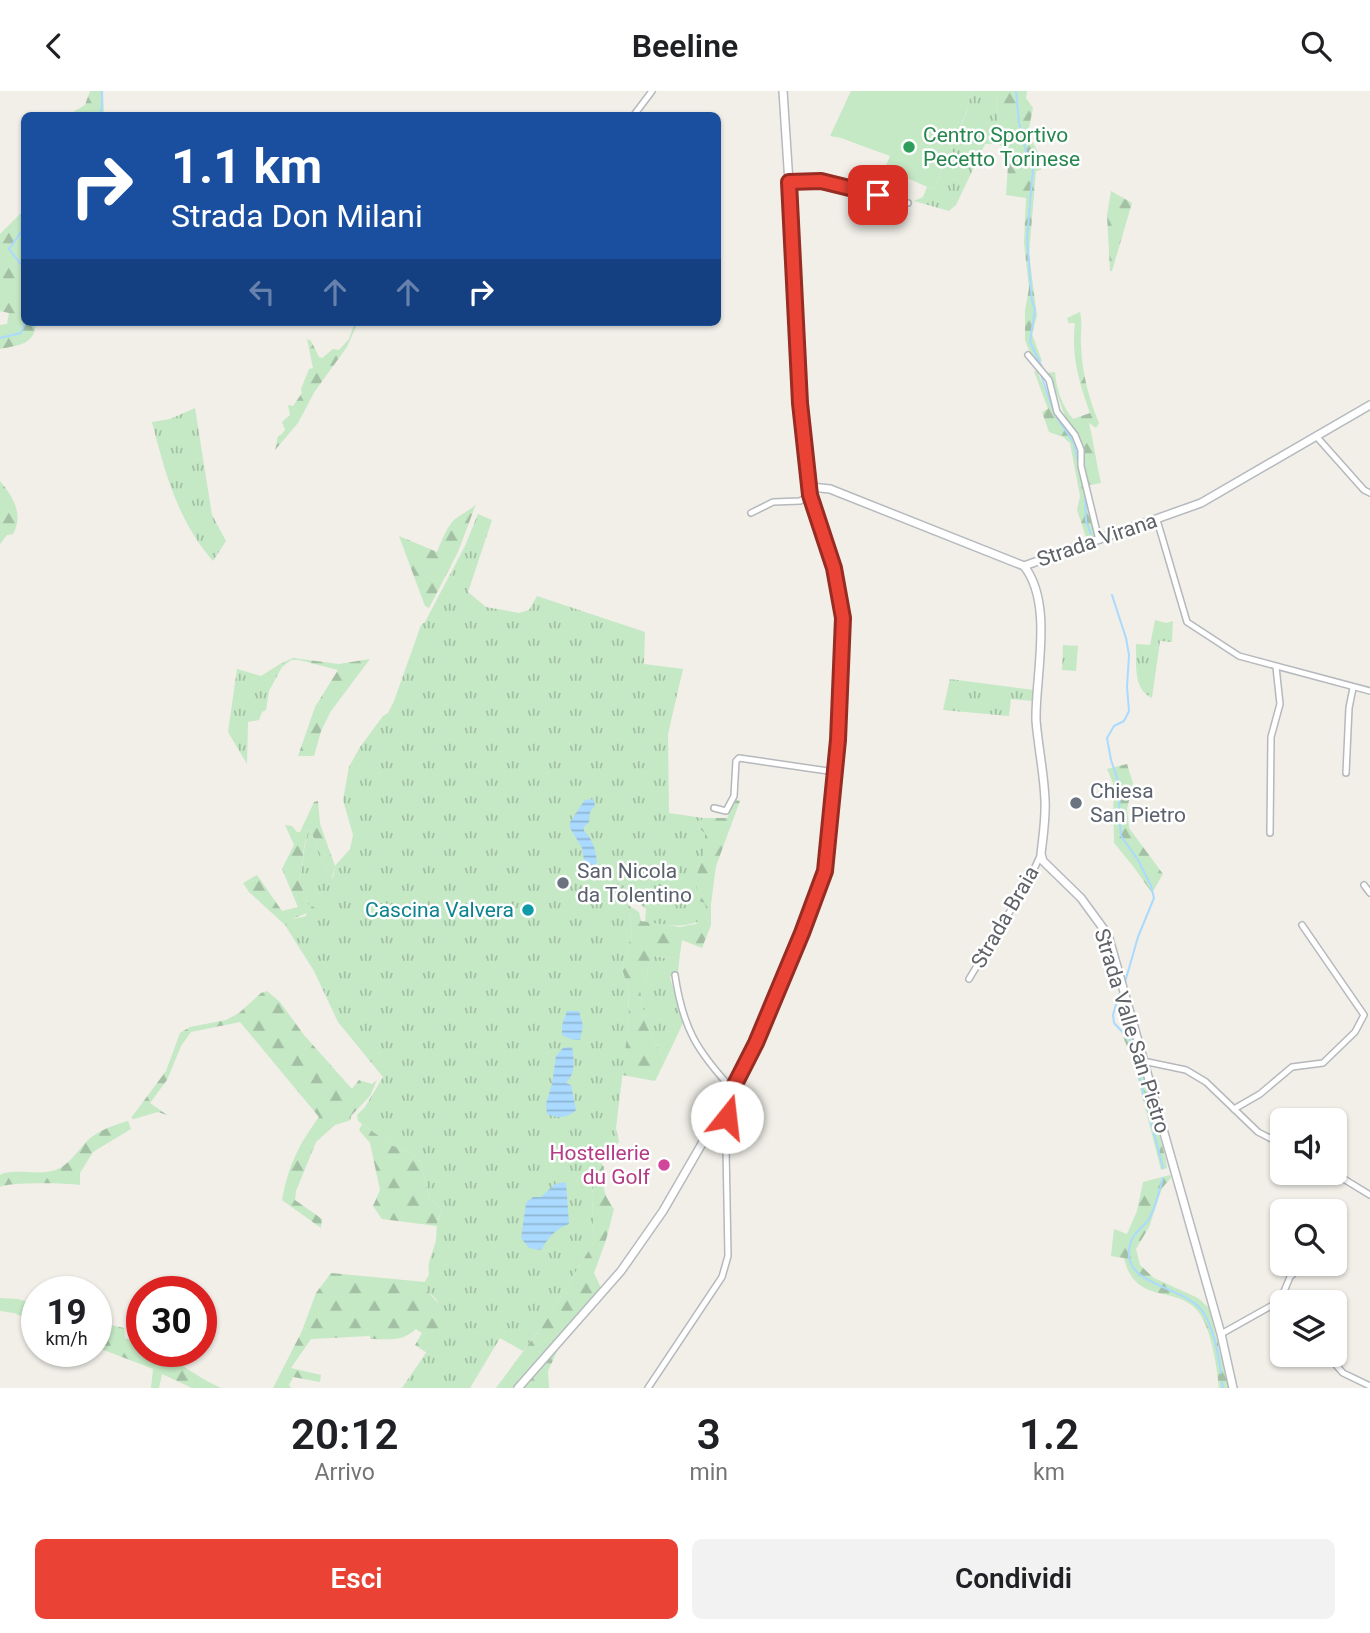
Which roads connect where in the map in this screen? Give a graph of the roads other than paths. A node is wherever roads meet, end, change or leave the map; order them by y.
1 (652, 91) edge
2 (783, 91) edge
3 (636, 112) edge
4 (789, 182) junction
5 (908, 203) dead end
6 (1028, 355) dead end
7 (1370, 405) edge
8 (1316, 436) junction
9 (810, 491) junction
10 (1370, 493) edge
11 (751, 513) dead end
12 (1157, 520) junction
13 (1099, 540) junction
14 (1024, 566) junction
15 (1276, 667) junction
16 (1353, 688) junction
17 (1370, 691) edge
18 (835, 772) junction
19 (1346, 772) dead end
20 (714, 808) dead end
21 (1270, 833) dead end
22 (1041, 854) junction
23 (1364, 885) dead end
24 (1370, 893) edge
25 (1302, 925) dead end
26 (675, 975) dead end
27 (969, 979) dead end
28 (1367, 1013) edge
29 (1143, 1061) junction
30 (733, 1090) junction
31 (727, 1100) junction
32 (1234, 1109) junction
33 (1270, 1138) edge
34 (1347, 1181) edge
35 (1370, 1195) edge
36 (1270, 1307) edge
37 (1221, 1334) junction
38 (1338, 1367) edge
39 (1370, 1386) edge
40 (518, 1388) edge
41 (648, 1388) edge
42 (1233, 1388) edge

1 - 3 street
2 - 4 street
4 - 5 street
4 - 9 street
6 - 13 street
7 - 8 street, Strada Virana
8 - 10 street
8 - 12 street, Strada Virana
9 - 11 street
9 - 14 street, Strada Virana
9 - 18 street
12 - 13 street, Strada Virana
12 - 15 street
13 - 14 street, Strada Virana
14 - 22 street
15 - 16 street
15 - 21 street
16 - 17 street
16 - 19 street
18 - 20 street
18 - 30 street
22 - 27 street, Strada Braia
22 - 29 street, Strada Valle San Pietro
23 - 24 street
25 - 28 street
26 - 30 street
28 - 32 street
29 - 32 street
29 - 37 street, Strada Valle San Pietro
30 - 31 street
31 - 40 street
31 - 41 street
32 - 33 street
34 - 35 street
36 - 37 street
37 - 42 street, Strada Valle San Pietro
38 - 39 street

